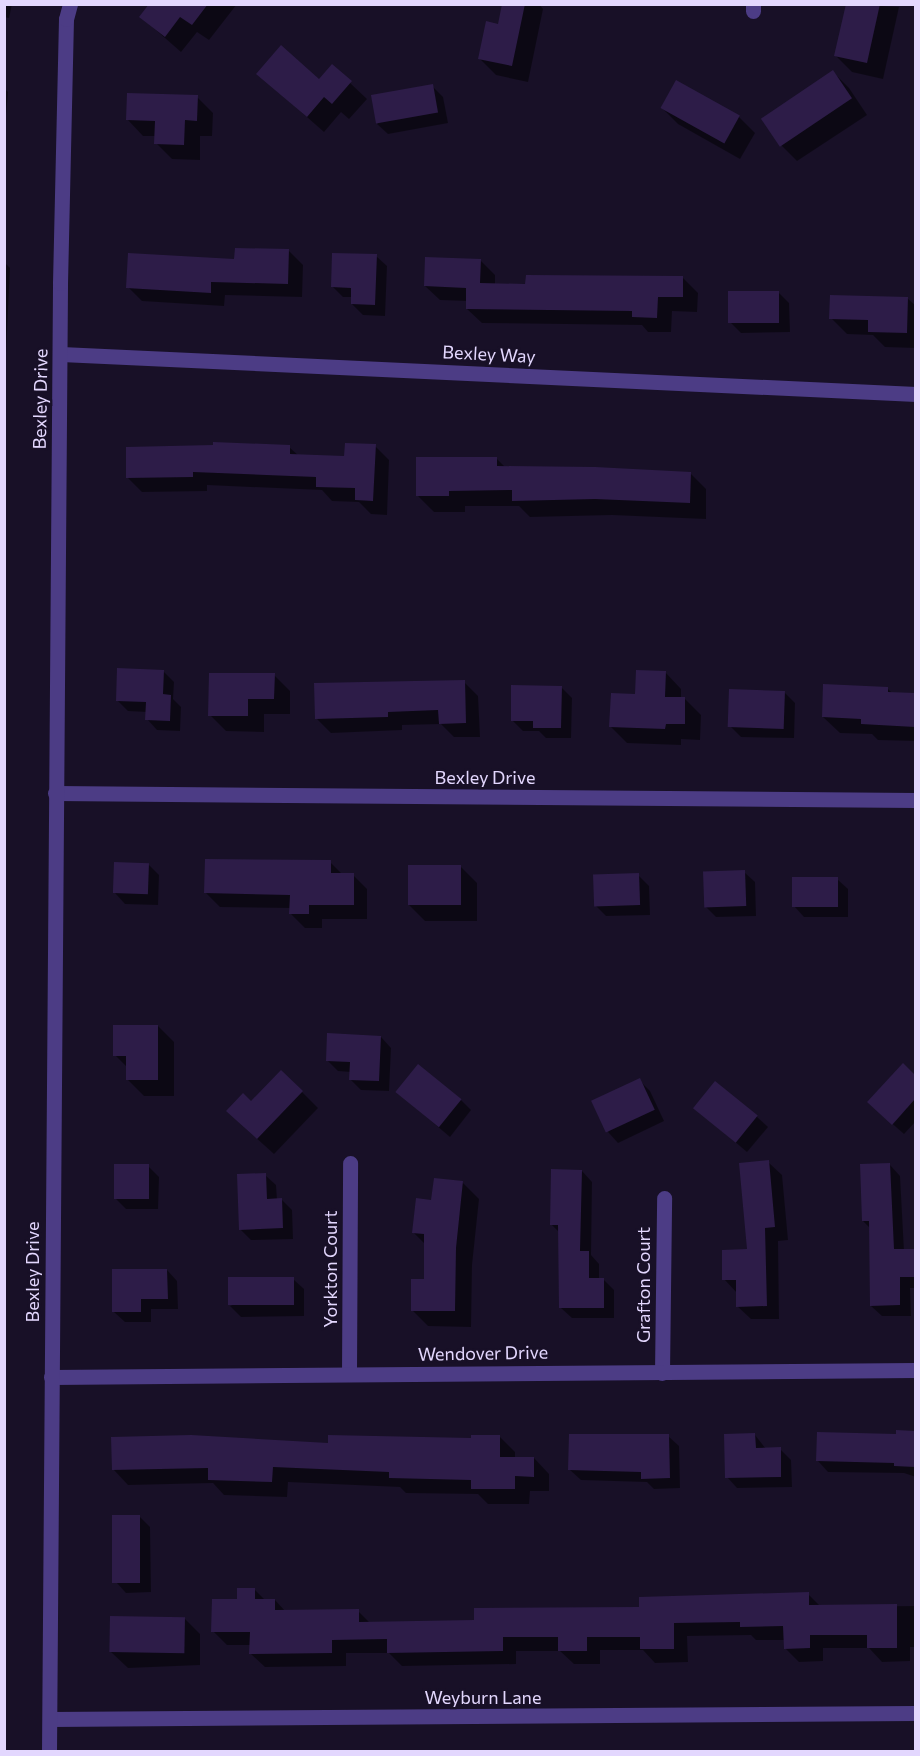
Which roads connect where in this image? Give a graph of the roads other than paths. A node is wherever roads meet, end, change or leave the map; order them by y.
1 (70, 4) edge
2 (61, 354) junction
3 (915, 394) edge
4 (55, 794) junction
5 (915, 800) edge
6 (350, 1163) dead end
7 (664, 1198) dead end
8 (915, 1370) edge
9 (662, 1373) junction
10 (349, 1374) junction
11 (51, 1377) junction
12 (915, 1713) edge
13 (50, 1719) junction
14 (49, 1752) edge

1 - 2 street, Bexley Drive
2 - 3 street, Bexley Way
2 - 4 street, Bexley Drive
4 - 5 street, Bexley Drive
4 - 11 street, Bexley Drive
6 - 10 street, Yorkton Court
7 - 9 street, Grafton Court
8 - 9 street, Wendover Drive
9 - 10 street, Wendover Drive
10 - 11 street, Wendover Drive
11 - 13 street, Bexley Drive
12 - 13 street, Weyburn Lane
13 - 14 street, Bexley Drive

